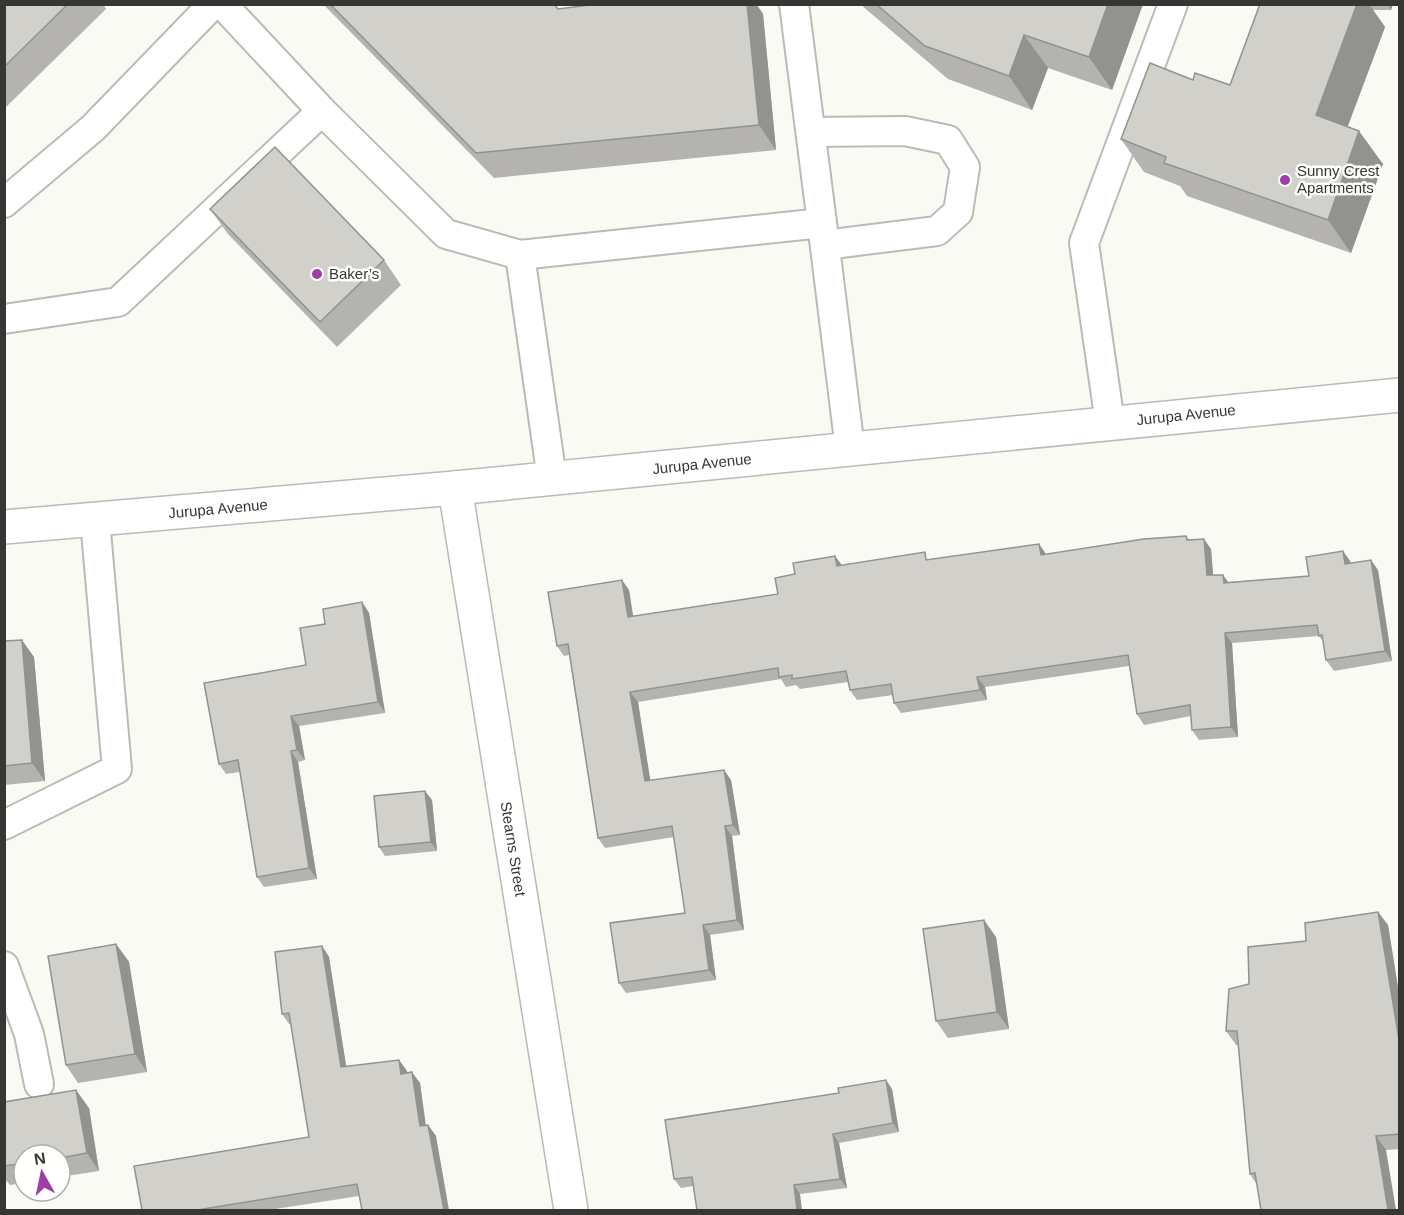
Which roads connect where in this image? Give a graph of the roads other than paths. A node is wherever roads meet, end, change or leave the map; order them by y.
1 (213, 4) edge
2 (222, 4) edge
3 (794, 4) edge
4 (1173, 4) edge
5 (322, 111) junction
6 (811, 132) junction
7 (4, 203) edge
8 (824, 234) junction
9 (520, 255) junction
10 (4, 319) edge
11 (1400, 395) edge
12 (1110, 423) junction
13 (850, 449) junction
14 (552, 479) junction
15 (455, 488) junction
16 (95, 519) junction
17 (4, 527) edge
18 (4, 825) edge
19 (4, 966) edge
20 (39, 1084) dead end
21 (571, 1210) edge

1 - 7 lane
2 - 5 lane
3 - 6 lane
4 - 12 lane
5 - 9 lane
5 - 10 lane
6 - 8 lane
6 - 8 lane
8 - 9 lane
8 - 13 lane
9 - 14 lane
11 - 12 main road, Jurupa Avenue
12 - 13 main road, Jurupa Avenue
13 - 14 main road, Jurupa Avenue
14 - 15 main road, Jurupa Avenue
15 - 16 main road, Jurupa Avenue
15 - 21 main road, Stearns Street
16 - 17 main road, Jurupa Avenue
16 - 18 lane
19 - 20 lane

